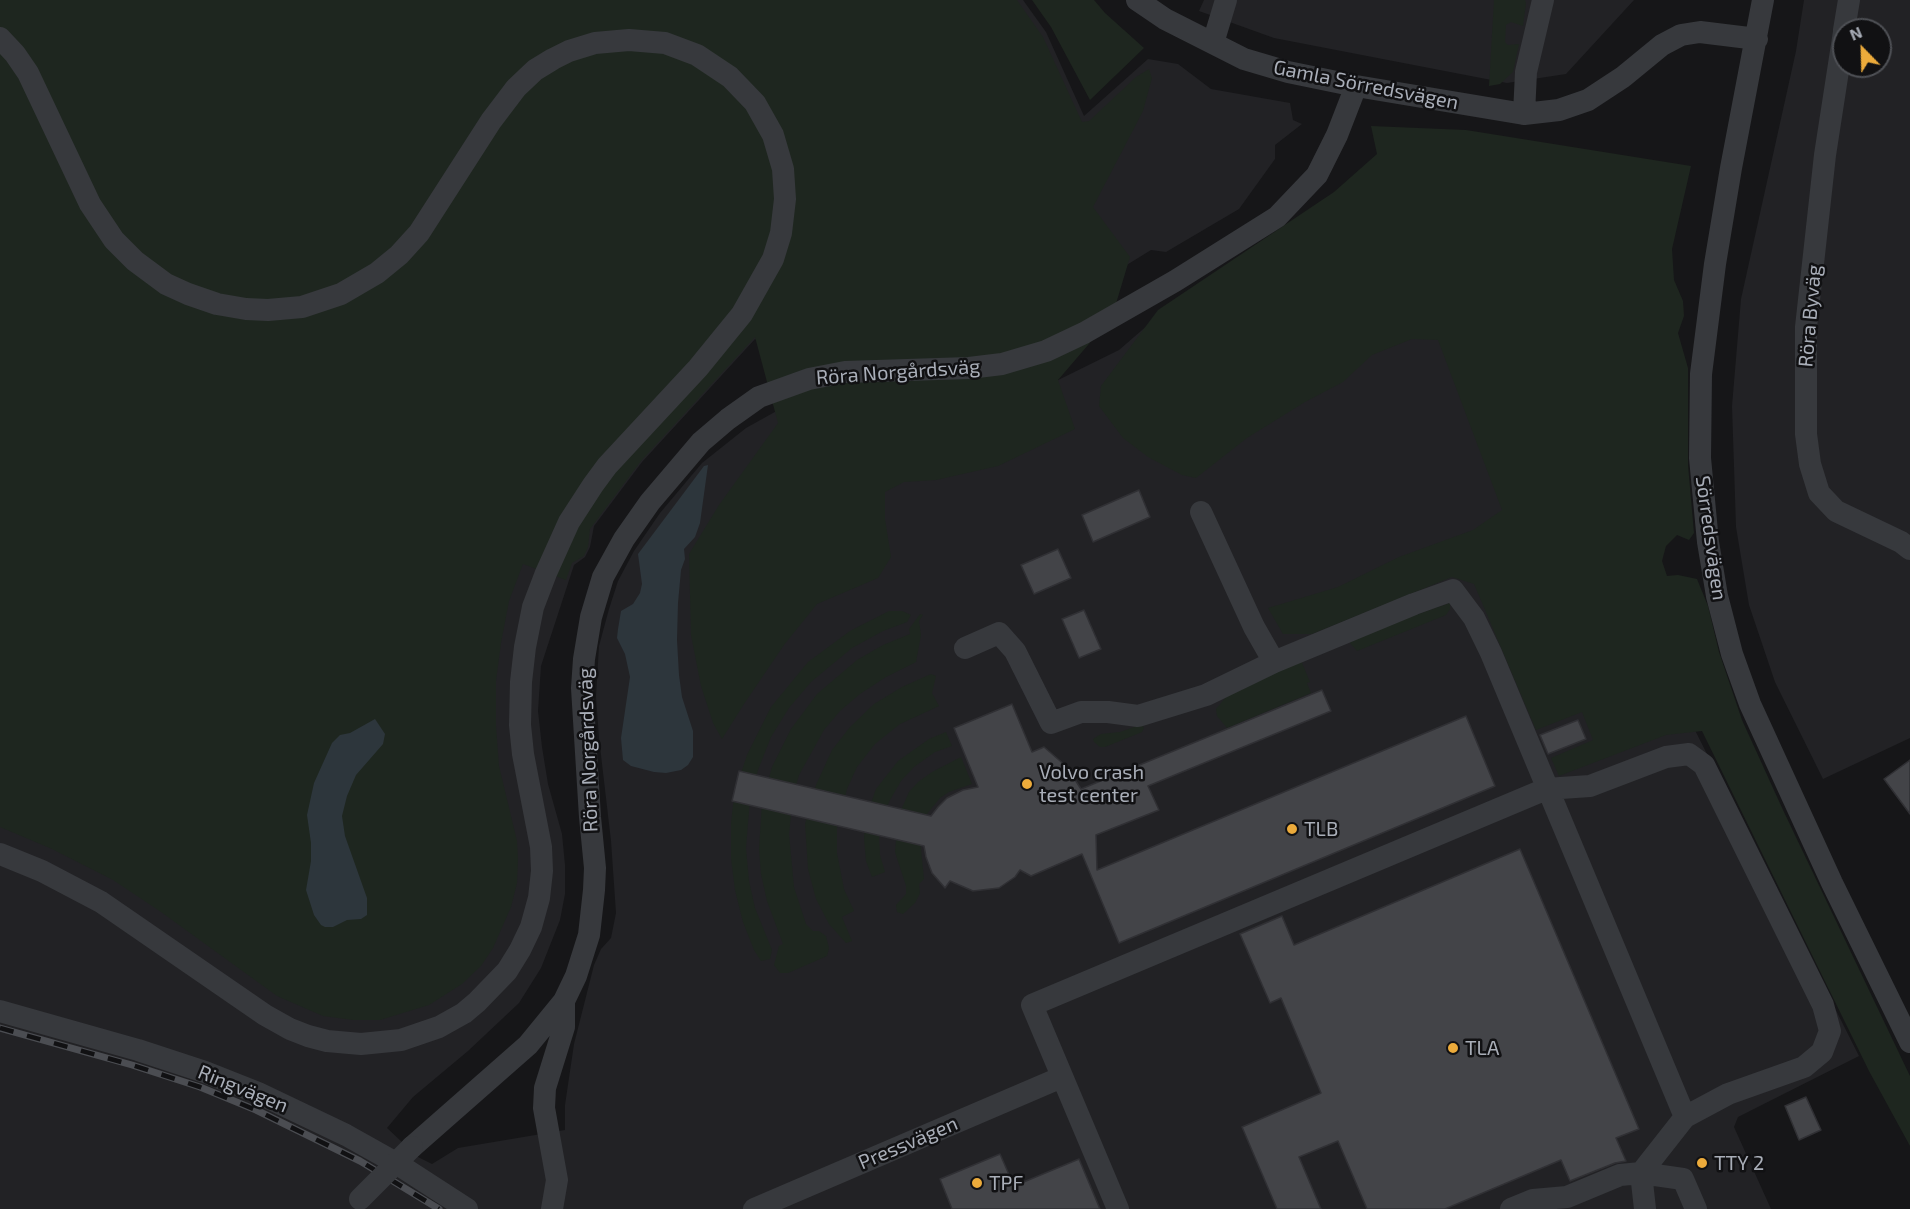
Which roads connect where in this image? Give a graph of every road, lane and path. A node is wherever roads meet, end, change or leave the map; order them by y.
1 (1137, 0) edge
2 (1226, 0) edge
3 (1543, 0) edge
4 (1763, 0) edge
5 (1850, 0) edge
6 (1847, 18) edge
7 (0, 38) edge
8 (1757, 39) junction
9 (1213, 43) junction
10 (1837, 78) edge
11 (1356, 86) junction
12 (1524, 114) junction
13 (1201, 512) dead end
14 (1910, 549) edge
15 (965, 648) dead end
16 (1274, 662) junction
17 (1546, 789) junction
18 (0, 854) edge
19 (564, 1001) junction
20 (0, 1011) edge
21 (1910, 1042) edge
22 (1062, 1077) junction
23 (1685, 1117) junction
24 (1641, 1173) junction
25 (356, 1204) edge
26 (467, 1209) edge
27 (552, 1209) edge
28 (754, 1209) edge
29 (1118, 1209) edge
30 (1511, 1209) edge
31 (1645, 1209) edge
32 (1696, 1209) edge

1 - 9 street, Gamla Sörredsvägen
2 - 9 street
3 - 12 street
4 - 8 street, Sörredsvägen
5 - 6 street, Röra Byväg
7 - 18 street
8 - 12 street, Gamla Sörredsvägen
8 - 21 street, Sörredsvägen
9 - 11 street, Gamla Sörredsvägen
10 - 14 street, Röra Byväg
11 - 12 street, Gamla Sörredsvägen
11 - 19 street, Röra Norgårdsväg
13 - 16 street
15 - 16 street
16 - 17 street
17 - 22 street
17 - 23 street
17 - 23 street
19 - 25 street, Röra Norgårdsväg, bridge
19 - 27 street
20 - 26 street, Ringvägen
22 - 28 street, Pressvägen
22 - 29 street
23 - 24 street
24 - 30 street
24 - 31 street
24 - 32 street

